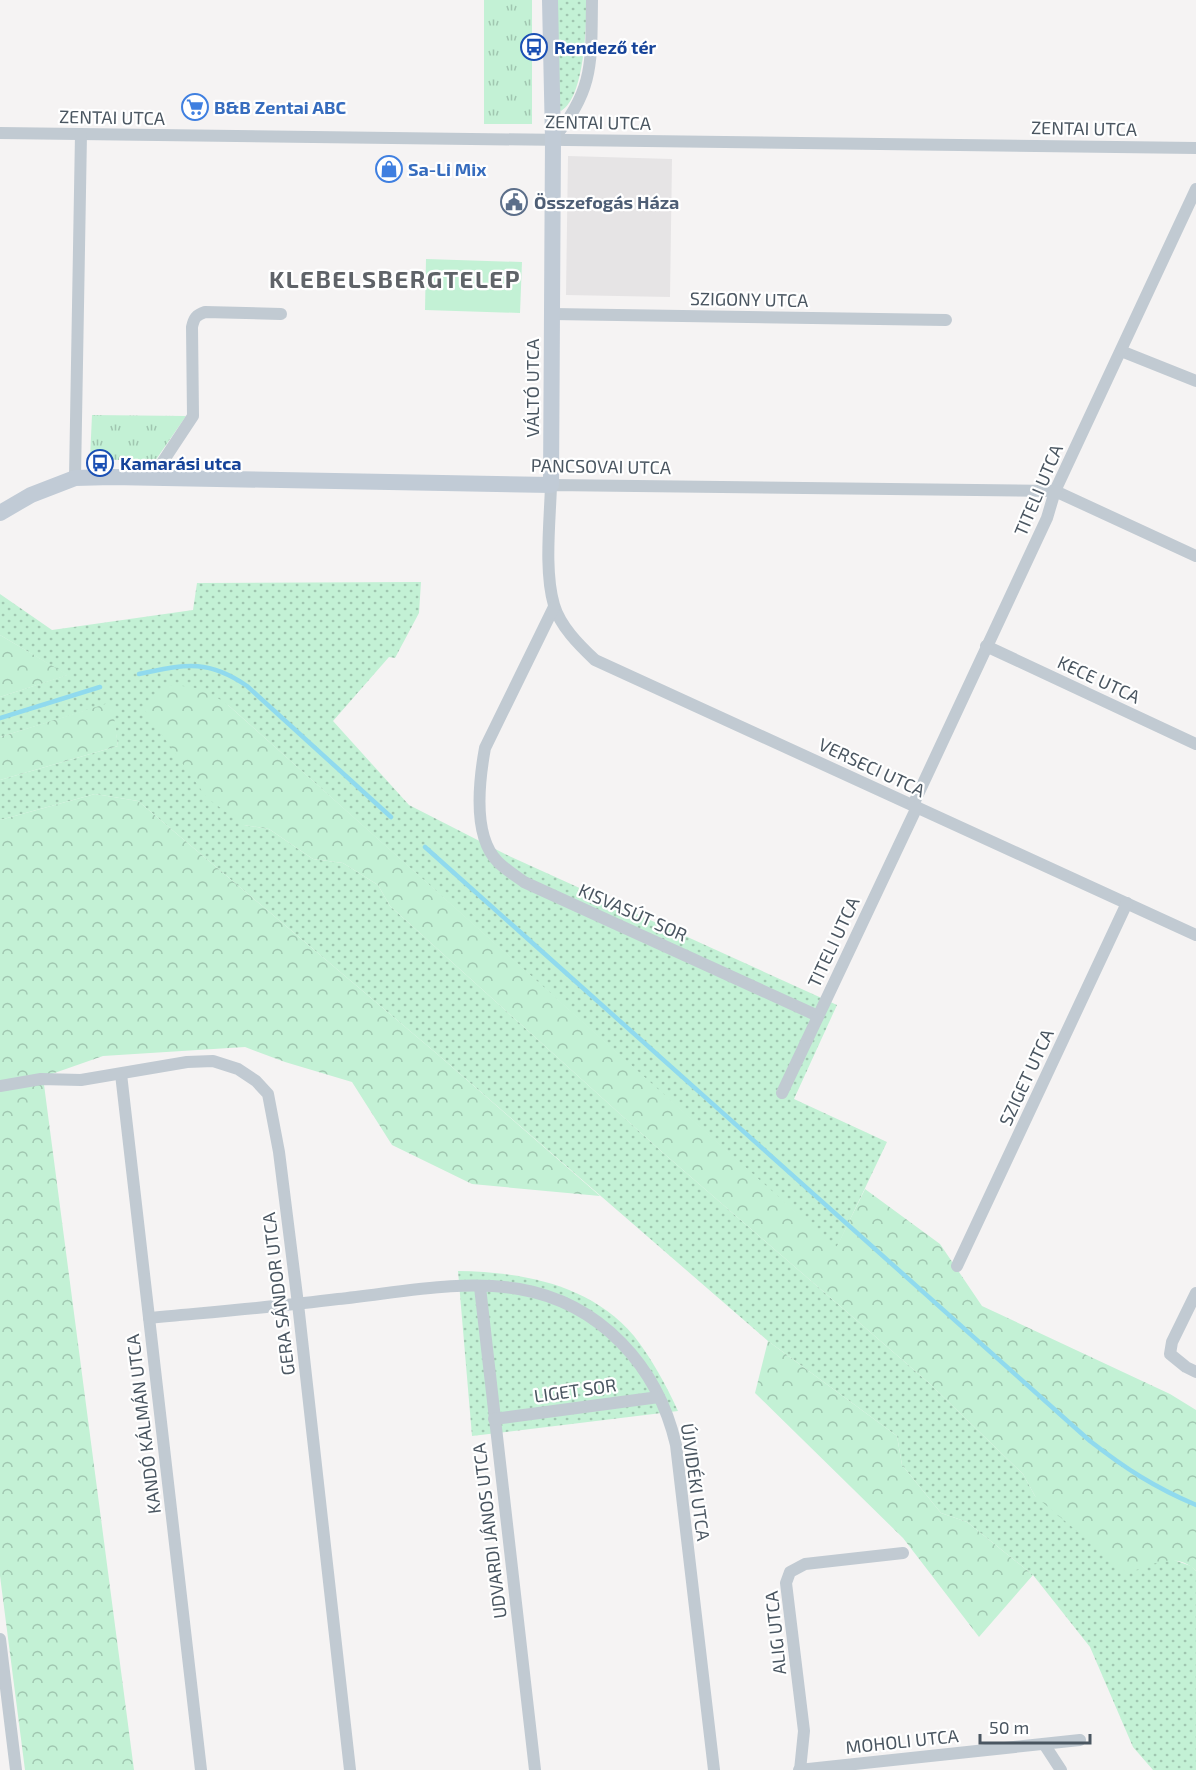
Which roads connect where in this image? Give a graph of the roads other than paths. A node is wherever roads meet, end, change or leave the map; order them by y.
1 (550, 0) edge
2 (592, 0) edge
3 (0, 133) edge
4 (81, 134) junction
5 (553, 139) junction
6 (1196, 148) edge
7 (1196, 189) edge
8 (281, 314) dead end
9 (552, 314) junction
10 (946, 320) dead end
11 (1121, 351) junction
12 (1196, 381) edge
13 (75, 478) junction
14 (152, 478) junction
15 (551, 485) junction
16 (1055, 491) junction
17 (0, 513) edge
18 (1196, 556) edge
19 (554, 607) junction
20 (986, 646) junction
21 (1196, 744) edge
22 (915, 806) junction
23 (1127, 903) junction
24 (1196, 935) edge
25 (818, 1016) junction
26 (121, 1074) junction
27 (0, 1086) edge
28 (782, 1093) dead end
29 (957, 1266) dead end
30 (480, 1287) junction
31 (1196, 1293) edge
32 (298, 1304) junction
33 (149, 1318) junction
34 (1196, 1372) edge
35 (659, 1397) junction
36 (494, 1419) junction
37 (903, 1553) dead end
38 (0, 1639) edge
39 (1080, 1740) dead end
40 (1044, 1744) junction
41 (16, 1770) edge
42 (201, 1770) edge
43 (350, 1770) edge
44 (535, 1770) edge
45 (714, 1770) edge
46 (800, 1770) edge
47 (1060, 1770) edge

1 - 5 street
2 - 5 street
3 - 4 street, ZENTAI UTCA
4 - 5 street, ZENTAI UTCA
4 - 13 street
5 - 6 street, ZENTAI UTCA
5 - 9 street, VÁLTÓ UTCA
7 - 11 street, TITELI UTCA
8 - 14 street
9 - 10 street, SZIGONY UTCA
9 - 15 street, VÁLTÓ UTCA
11 - 12 street
11 - 16 street, TITELI UTCA
13 - 14 street, PANCSOVAI UTCA
13 - 17 street, PANCSOVAI UTCA
14 - 15 street, PANCSOVAI UTCA
15 - 16 street, PANCSOVAI UTCA
15 - 19 street, VÁLTÓ UTCA
16 - 18 street, PANCSOVAI UTCA
16 - 20 street, TITELI UTCA
19 - 22 street, VERSECI UTCA
19 - 25 street, KISVASÚT SOR
20 - 21 street, KECE UTCA
20 - 22 street, TITELI UTCA
22 - 23 street, VERSECI UTCA
22 - 25 street, TITELI UTCA
23 - 24 street, VERSECI UTCA
23 - 29 street, SZIGET UTCA
25 - 28 street, TITELI UTCA
26 - 27 street, GERA SÁNDOR UTCA
26 - 32 street, GERA SÁNDOR UTCA
26 - 33 street, KANDÓ KÁLMÁN UTCA
30 - 32 street, ÚJVIDÉKI UTCA
30 - 35 street, ÚJVIDÉKI UTCA
30 - 36 street, UDVARDI JÁNOS UTCA
31 - 34 street
32 - 33 street, ÚJVIDÉKI UTCA
32 - 43 street, GERA SÁNDOR UTCA
33 - 42 street, KANDÓ KÁLMÁN UTCA
35 - 36 street, LIGET SOR
35 - 45 street, ÚJVIDÉKI UTCA
36 - 44 street, UDVARDI JÁNOS UTCA
37 - 46 street, ALIG UTCA
38 - 41 street
39 - 40 street, MOHOLI UTCA
40 - 46 street, MOHOLI UTCA
40 - 47 street

